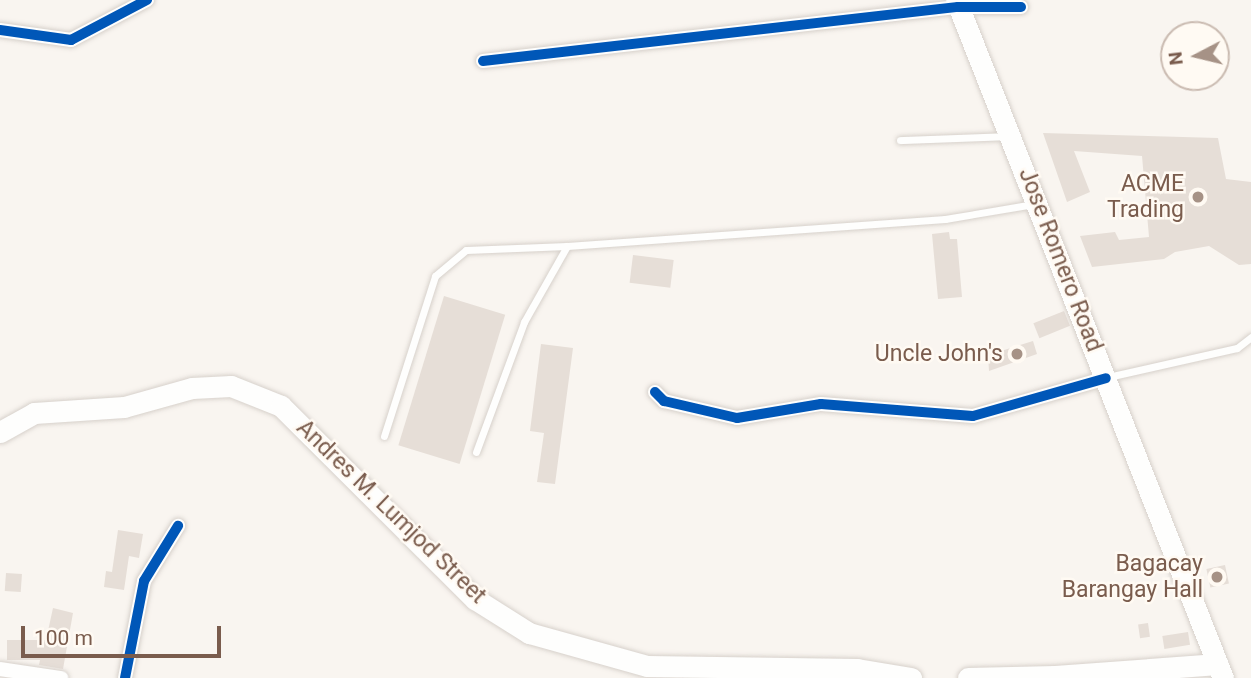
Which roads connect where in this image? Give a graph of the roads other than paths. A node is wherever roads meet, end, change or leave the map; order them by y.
1 (147, 0) edge
2 (957, 3) edge
3 (1021, 7) dead end
4 (0, 30) edge
5 (483, 61) dead end
6 (1011, 136) junction
7 (900, 140) dead end
8 (1039, 204) junction
9 (567, 246) junction
10 (1251, 337) edge
11 (1106, 378) junction
12 (656, 392) dead end
13 (0, 432) edge
14 (384, 436) dead end
15 (476, 452) dead end
16 (178, 526) dead end
17 (0, 669) edge
18 (1220, 671) edge
19 (1055, 677) edge
20 (61, 678) edge
21 (125, 678) edge
22 (902, 678) edge
23 (911, 678) edge
24 (968, 678) edge

1 - 4 street
2 - 3 street
2 - 5 street
2 - 6 main road, Jose Romero Road
6 - 7 lane
6 - 8 main road, Jose Romero Road
8 - 9 lane
8 - 11 main road, Jose Romero Road
9 - 14 lane
9 - 15 lane
10 - 11 lane
11 - 12 street
11 - 18 main road, Jose Romero Road
13 - 22 main road, Andres M. Lumjod Street
16 - 21 street
17 - 20 street
18 - 19 main road
19 - 24 main road
22 - 23 main road, Andres M. Lumjod Street

